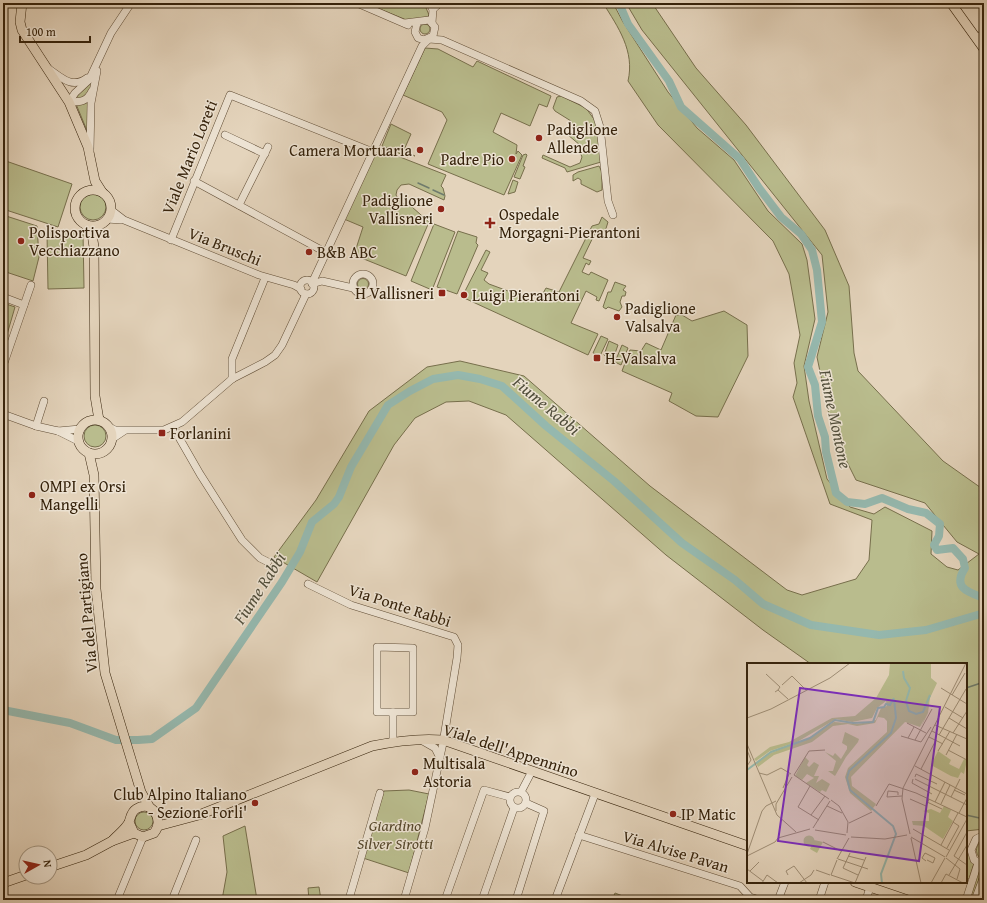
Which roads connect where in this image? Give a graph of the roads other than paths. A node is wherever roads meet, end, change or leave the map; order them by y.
1 (22, 3) edge
2 (131, 3) edge
3 (357, 3) edge
4 (440, 3) edge
5 (951, 3) edge
6 (432, 8) edge
7 (430, 22) junction
8 (416, 26) junction
9 (984, 31) edge
10 (429, 40) junction
11 (978, 40) junction
12 (984, 49) edge
13 (99, 62) junction
14 (48, 68) junction
15 (93, 72) junction
16 (94, 86) junction
17 (69, 102) junction
18 (83, 134) junction
19 (225, 135) dead end
20 (373, 152) junction
21 (90, 154) junction
22 (194, 181) junction
23 (86, 191) junction
24 (102, 192) junction
25 (239, 205) junction
26 (111, 210) junction
27 (613, 215) dead end
28 (107, 219) junction
29 (124, 220) junction
30 (86, 225) junction
31 (99, 225) junction
32 (171, 240) junction
33 (325, 252) junction
34 (94, 255) junction
35 (265, 278) junction
36 (31, 285) dead end
37 (353, 285) dead end
38 (306, 286) junction
39 (3, 297) edge
40 (24, 305) junction
41 (3, 366) edge
42 (231, 367) junction
43 (241, 373) junction
44 (232, 379) junction
45 (95, 396) junction
46 (44, 401) dead end
47 (3, 414) edge
48 (99, 420) junction
49 (89, 421) junction
50 (36, 426) junction
51 (109, 427) junction
52 (173, 427) junction
53 (80, 430) junction
54 (126, 430) junction
55 (58, 431) junction
56 (112, 439) junction
57 (78, 441) junction
58 (90, 453) junction
59 (100, 454) junction
60 (94, 474) junction
61 (268, 562) dead end
62 (308, 584) dead end
63 (393, 712) junction
64 (421, 740) junction
65 (443, 740) junction
66 (393, 741) junction
67 (440, 758) junction
68 (532, 771) junction
69 (141, 792) junction
70 (521, 792) junction
71 (380, 793) dead end
72 (595, 794) junction
73 (510, 798) junction
74 (526, 803) junction
75 (150, 808) junction
76 (514, 808) junction
77 (136, 809) junction
78 (158, 816) junction
79 (174, 821) junction
80 (129, 822) junction
81 (158, 826) junction
82 (134, 833) junction
83 (984, 835) edge
84 (579, 836) junction
85 (143, 837) junction
86 (976, 839) junction
87 (196, 840) dead end
88 (112, 841) junction
89 (967, 841) edge
90 (747, 846) edge
91 (968, 848) edge
92 (58, 864) edge
93 (981, 864) edge
94 (984, 876) edge
95 (18, 878) edge
96 (3, 883) edge
97 (785, 883) edge
98 (826, 883) edge
99 (858, 883) edge
100 (870, 887) junction
101 (117, 900) edge
102 (172, 900) edge
103 (350, 900) edge
104 (404, 900) edge
105 (445, 900) edge
106 (482, 900) edge
107 (516, 900) edge
108 (555, 900) edge
109 (760, 900) edge
110 (778, 900) edge
111 (819, 900) edge
112 (866, 900) edge
113 (908, 900) edge
114 (966, 900) edge
115 (975, 900) edge

1 - 14 main road
2 - 13 street
3 - 8 street
4 - 6 street
5 - 11 main road
6 - 7 street
7 - 8 street
7 - 10 street
8 - 10 street
9 - 11 street
10 - 20 street
10 - 27 street
11 - 12 main road
13 - 15 street
13 - 16 street
14 - 15 street
14 - 17 main road
15 - 17 street
16 - 17 street
16 - 21 street
17 - 18 main road
18 - 21 main road
18 - 23 main road
19 - 25 street
20 - 22 street, Viale Mario Loreti
20 - 33 street
21 - 24 main road
22 - 25 street
22 - 32 street, Viale Mario Loreti
23 - 24 main road
23 - 30 main road
24 - 26 main road
25 - 33 street
26 - 28 main road
26 - 29 street, Via Bruschi
28 - 29 street, Via Bruschi
28 - 31 main road
29 - 32 street, Via Bruschi
30 - 31 main road
30 - 34 main road
31 - 34 main road
32 - 35 street, Via Bruschi
33 - 38 street
34 - 45 main road
35 - 38 street, Via Bruschi
35 - 42 street
36 - 40 street
37 - 38 street
38 - 43 street
39 - 40 street
40 - 41 street
42 - 43 street
42 - 44 street
43 - 44 street
44 - 52 street
45 - 48 main road
45 - 49 main road
46 - 50 street
47 - 50 street
48 - 49 main road
48 - 51 main road
49 - 53 main road
50 - 55 street
51 - 54 street
51 - 56 main road
52 - 54 street
52 - 61 street
53 - 55 street
53 - 57 main road
54 - 56 street
55 - 57 street
56 - 59 main road
57 - 58 main road
58 - 59 main road
58 - 60 main road, Via del Partigiano
59 - 60 main road, Via del Partigiano
60 - 69 main road, Via del Partigiano
62 - 65 street, Via Ponte Rabbi
63 - 63 street
63 - 66 street
64 - 65 main road, Viale dell'Appennino
64 - 66 main road, Viale dell'Appennino
64 - 67 street
65 - 67 street
65 - 68 main road, Viale dell'Appennino
66 - 79 main road, Viale dell'Appennino
67 - 104 street
68 - 70 street
68 - 72 main road, Viale dell'Appennino
69 - 75 main road, Via del Partigiano
69 - 77 main road
70 - 73 street
70 - 74 street
71 - 103 street
72 - 84 street
72 - 90 main road, Viale dell'Appennino
73 - 76 street
73 - 105 street
74 - 76 street
74 - 107 street
75 - 77 main road
75 - 78 main road
76 - 106 street
77 - 80 main road
78 - 79 main road
78 - 81 main road
79 - 81 main road, Viale dell'Appennino
80 - 82 main road
80 - 88 main road
81 - 85 main road, Viale dell'Appennino
82 - 85 main road
82 - 88 main road
83 - 86 street
84 - 108 street
84 - 109 street, Via Alvise Pavan
85 - 101 street
86 - 89 street
86 - 91 street
87 - 102 street
88 - 92 main road
91 - 93 street
93 - 114 street
94 - 115 street
95 - 96 main road
97 - 110 street
98 - 111 street
99 - 100 main road
100 - 112 street
100 - 113 main road

